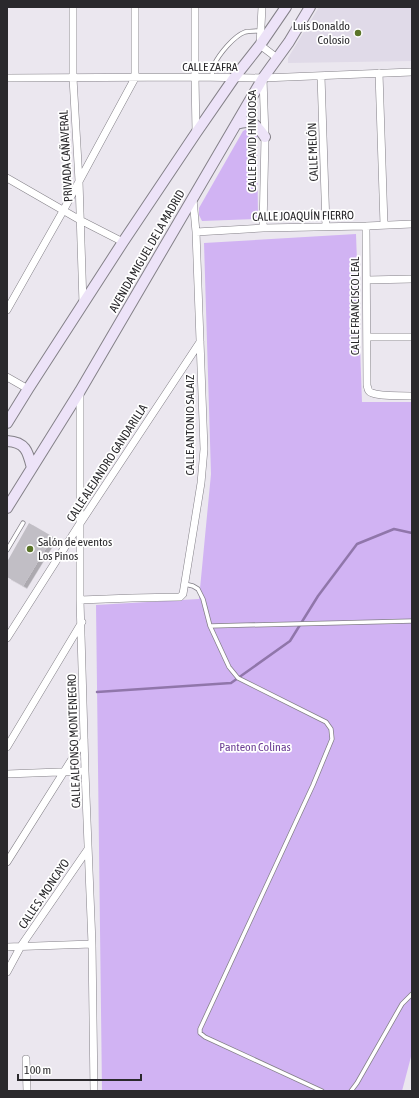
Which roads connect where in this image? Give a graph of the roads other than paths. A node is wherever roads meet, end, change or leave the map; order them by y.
1 (73, 7) edge
2 (135, 7) edge
3 (195, 7) edge
4 (262, 7) edge
5 (286, 7) edge
6 (310, 7) edge
7 (261, 31) junction
8 (260, 45) junction
9 (277, 58) junction
10 (412, 72) edge
11 (379, 73) junction
12 (322, 76) junction
13 (195, 77) junction
14 (212, 77) junction
15 (7, 78) edge
16 (73, 78) junction
17 (135, 78) junction
18 (234, 78) junction
19 (263, 78) junction
20 (236, 124) junction
21 (196, 133) junction
22 (265, 137) junction
23 (7, 178) edge
24 (79, 181) junction
25 (193, 199) junction
26 (63, 210) junction
27 (80, 220) junction
28 (412, 224) edge
29 (384, 225) junction
30 (326, 226) junction
31 (366, 226) junction
32 (263, 228) junction
33 (196, 232) junction
34 (123, 242) junction
35 (412, 279) edge
36 (367, 280) junction
37 (84, 304) junction
38 (7, 310) edge
39 (367, 337) junction
40 (412, 337) edge
41 (200, 342) junction
42 (7, 377) edge
43 (28, 389) junction
44 (80, 391) junction
45 (412, 396) edge
46 (7, 423) edge
47 (7, 441) edge
48 (32, 468) junction
49 (7, 508) edge
50 (23, 523) dead end
51 (79, 524) junction
52 (7, 549) edge
53 (185, 584) junction
54 (80, 600) junction
55 (412, 621) edge
56 (82, 622) junction
57 (210, 626) junction
58 (7, 638) edge
59 (84, 740) junction
60 (7, 747) edge
61 (85, 771) junction
62 (64, 772) junction
63 (7, 774) edge
64 (88, 849) junction
65 (7, 862) edge
66 (92, 944) junction
67 (21, 946) junction
68 (7, 947) edge
69 (7, 972) edge
70 (412, 994) edge
71 (26, 1059) dead end
72 (27, 1091) edge
73 (94, 1091) edge
74 (322, 1091) edge
75 (351, 1091) edge

1 - 16 street, PRIVADA CAÑAVERAL
2 - 17 street
3 - 13 street
4 - 7 street
5 - 8 main road, AVENIDA MIGUEL DE LA MADRID
6 - 9 main road, AVENIDA MIGUEL DE LA MADRID
7 - 8 street
7 - 14 lane
8 - 9 street
8 - 18 main road, AVENIDA MIGUEL DE LA MADRID
9 - 19 main road, AVENIDA MIGUEL DE LA MADRID
10 - 11 street, CALLE ZAFRA
11 - 12 street, CALLE ZAFRA
11 - 29 street
12 - 19 street, CALLE ZAFRA
12 - 30 street, CALLE MELÓN
13 - 14 street, CALLE ZAFRA
13 - 17 street, CALLE ZAFRA
13 - 21 street
14 - 18 street, CALLE ZAFRA
15 - 16 street, CALLE ZAFRA
16 - 17 street, CALLE ZAFRA
16 - 24 street, PRIVADA CAÑAVERAL
17 - 24 street
18 - 19 street, CALLE ZAFRA
18 - 21 main road, AVENIDA MIGUEL DE LA MADRID
19 - 20 main road, AVENIDA MIGUEL DE LA MADRID
19 - 22 street, CALLE DAVID HINOJOSA
20 - 22 main road
20 - 25 main road, AVENIDA MIGUEL DE LA MADRID
21 - 34 main road, AVENIDA MIGUEL DE LA MADRID
22 - 32 street, CALLE DAVID HINOJOSA
23 - 26 street
24 - 26 street
24 - 27 street, PRIVADA CAÑAVERAL
25 - 33 street, CALLE ANTONIO SALAIZ
25 - 44 main road, AVENIDA MIGUEL DE LA MADRID
26 - 27 street
26 - 38 street
27 - 34 street
27 - 37 street, PRIVADA CAÑAVERAL
28 - 29 street, CALLE JOAQUÍN FIERRO
29 - 31 street, CALLE JOAQUÍN FIERRO
30 - 31 street, CALLE JOAQUÍN FIERRO
30 - 32 street, CALLE JOAQUÍN FIERRO
31 - 36 street, CALLE FRANCISCO LEAL
32 - 33 street, CALLE JOAQUÍN FIERRO
33 - 41 street, CALLE ANTONIO SALAIZ
34 - 37 main road, AVENIDA MIGUEL DE LA MADRID
35 - 36 street
36 - 39 street, CALLE FRANCISCO LEAL
37 - 43 main road, AVENIDA MIGUEL DE LA MADRID
39 - 40 street
39 - 45 street, CALLE FRANCISCO LEAL
41 - 51 street, CALLE ALEJANDRO GANDARILLA
41 - 53 street, CALLE ANTONIO SALAIZ
42 - 43 street
43 - 46 main road, AVENIDA MIGUEL DE LA MADRID
44 - 48 main road, AVENIDA MIGUEL DE LA MADRID
44 - 51 street, CALLE ALFONSO MONTENEGRO
47 - 48 main road
48 - 49 main road, AVENIDA MIGUEL DE LA MADRID
50 - 52 lane
51 - 54 street, CALLE ALFONSO MONTENEGRO
51 - 58 street, CALLE ALEJANDRO GANDARILLA
53 - 54 street, CALLE ANTONIO SALAIZ
53 - 57 lane
54 - 56 street, CALLE ALFONSO MONTENEGRO
55 - 57 lane
56 - 59 street, CALLE ALFONSO MONTENEGRO
56 - 60 street
57 - 74 lane
59 - 61 street, CALLE ALFONSO MONTENEGRO
59 - 62 street
61 - 62 street
61 - 64 street, CALLE ALFONSO MONTENEGRO
62 - 63 street
62 - 65 street
64 - 66 street, CALLE ALFONSO MONTENEGRO
64 - 67 street, CALLE S. MONCAYO
66 - 67 street
66 - 73 street, CALLE ALFONSO MONTENEGRO
67 - 68 street
67 - 69 street, CALLE S. MONCAYO
70 - 75 lane
71 - 72 street

